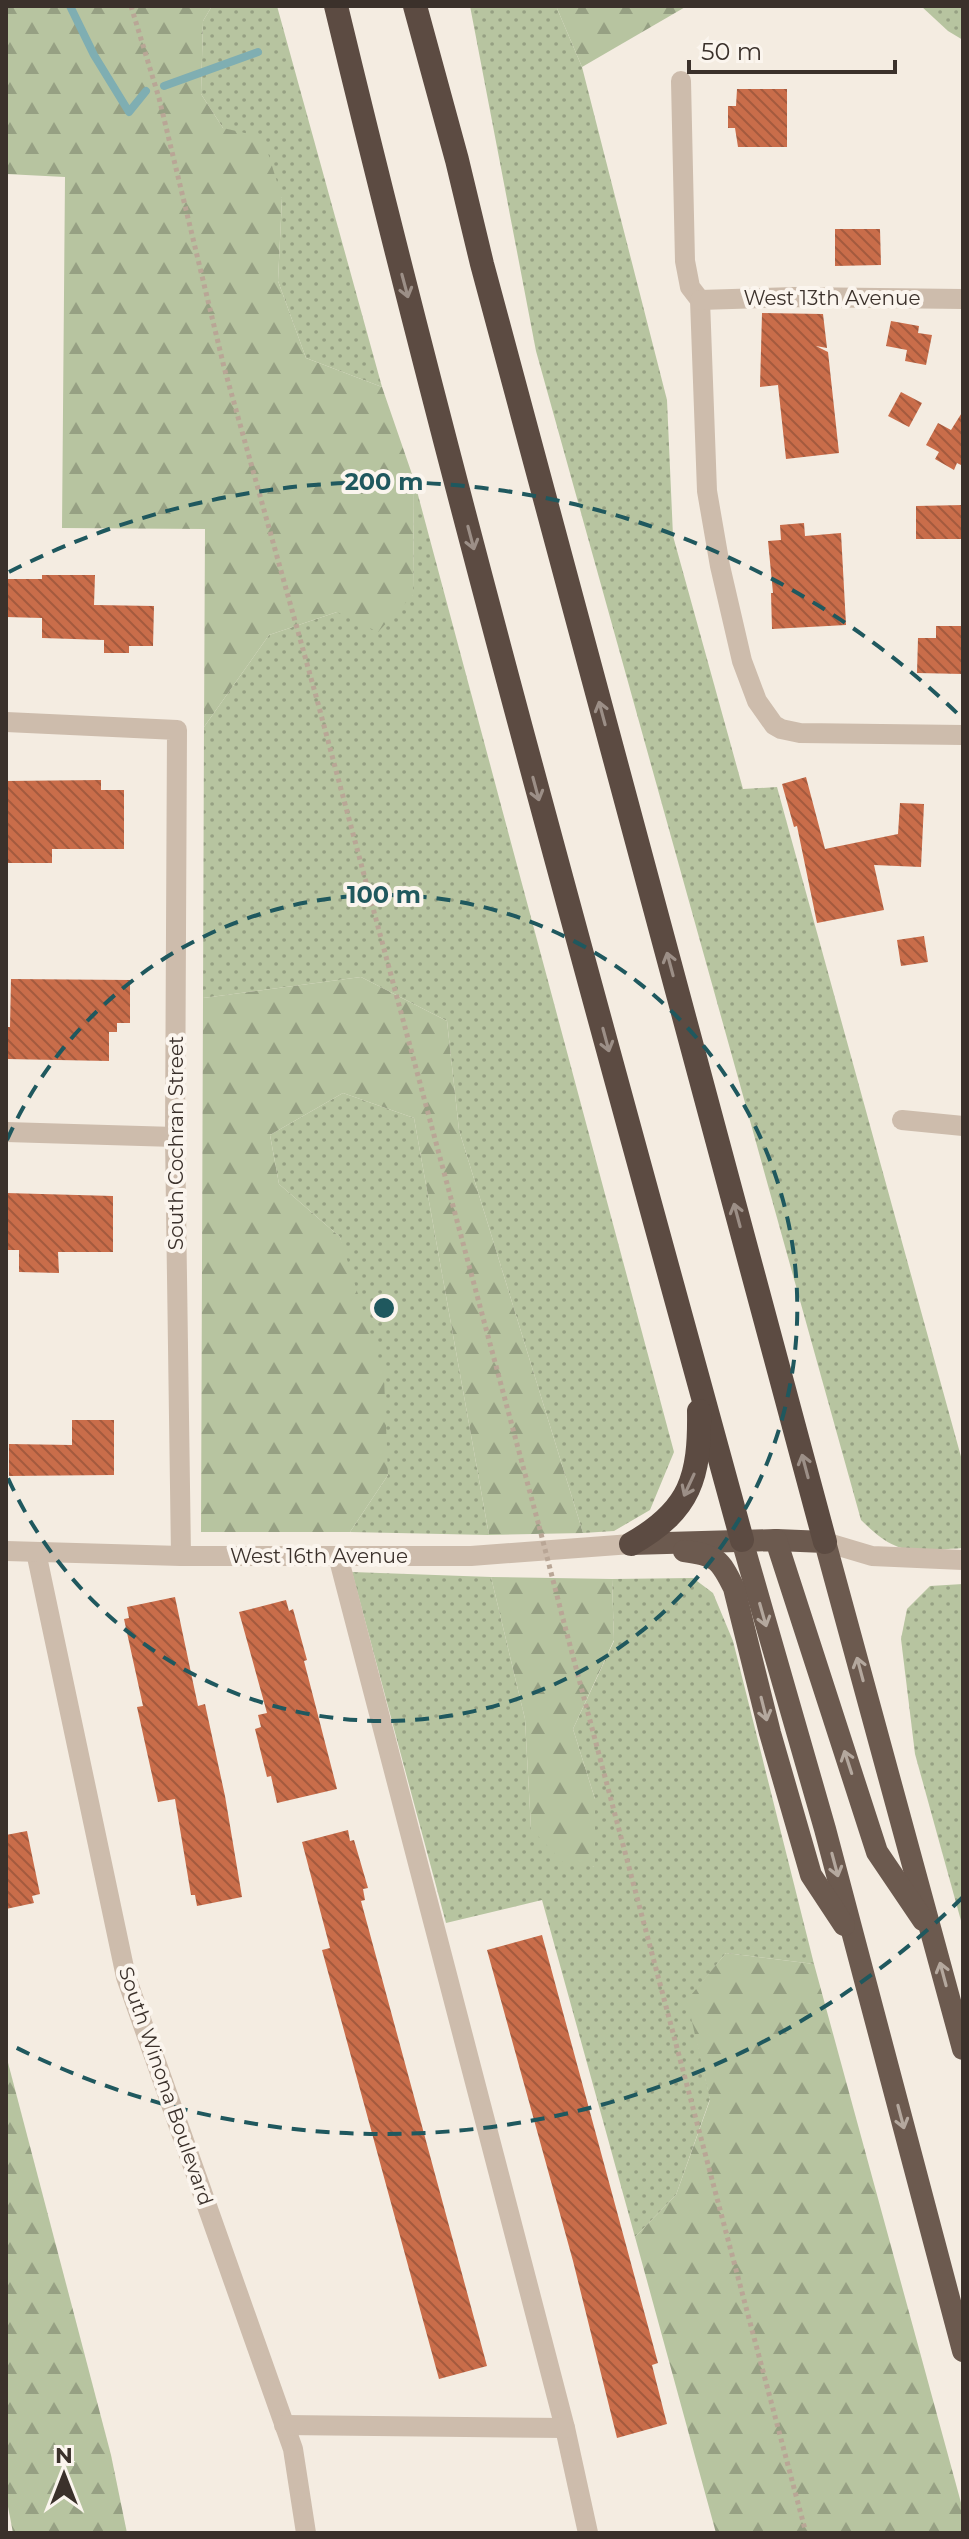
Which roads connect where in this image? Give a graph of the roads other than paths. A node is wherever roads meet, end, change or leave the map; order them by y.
1 (319, 6) edge
2 (336, 6) edge
3 (415, 6) edge
4 (431, 6) edge
5 (681, 81) dead end
6 (457, 160) junction
7 (386, 211) junction
8 (963, 299) edge
9 (700, 300) junction
10 (6, 722) edge
11 (963, 735) edge
12 (902, 1120) dead end
13 (963, 1126) edge
14 (6, 1132) edge
15 (175, 1137) junction
16 (698, 1380) junction
17 (742, 1540) junction
18 (776, 1540) junction
19 (825, 1542) junction
20 (631, 1544) junction
21 (6, 1551) edge
22 (36, 1552) junction
23 (181, 1556) junction
24 (338, 1556) junction
25 (963, 1560) edge
26 (931, 1931) junction
27 (855, 1942) junction
28 (963, 2049) edge
29 (963, 2351) edge
30 (284, 2425) junction
31 (565, 2428) junction
32 (306, 2533) edge
33 (588, 2533) edge

1 - 7 highway
2 - 7 highway
3 - 6 highway
4 - 6 highway
5 - 9 street
19 -> 6 highway
7 -> 16 highway
8 - 9 street, West 13th Avenue
9 - 11 street
10 - 15 street, South Cochran Street
12 - 13 street
14 - 15 street
15 - 23 street, South Cochran Street
16 - 17 highway
16 -> 20 highway
17 - 18 highway
17 - 20 highway
17 -> 27 highway
18 - 19 highway
26 -> 18 highway
19 - 25 street
26 -> 19 highway
20 - 24 street, West 16th Avenue
20 -> 27 highway
21 - 22 street, West 16th Avenue
22 - 23 street, West 16th Avenue
22 - 30 street, South Winona Boulevard
23 - 24 street, West 16th Avenue
24 - 31 street
28 -> 26 highway
27 -> 29 highway
30 - 31 street
30 - 32 street, South Winona Boulevard
31 - 33 street

